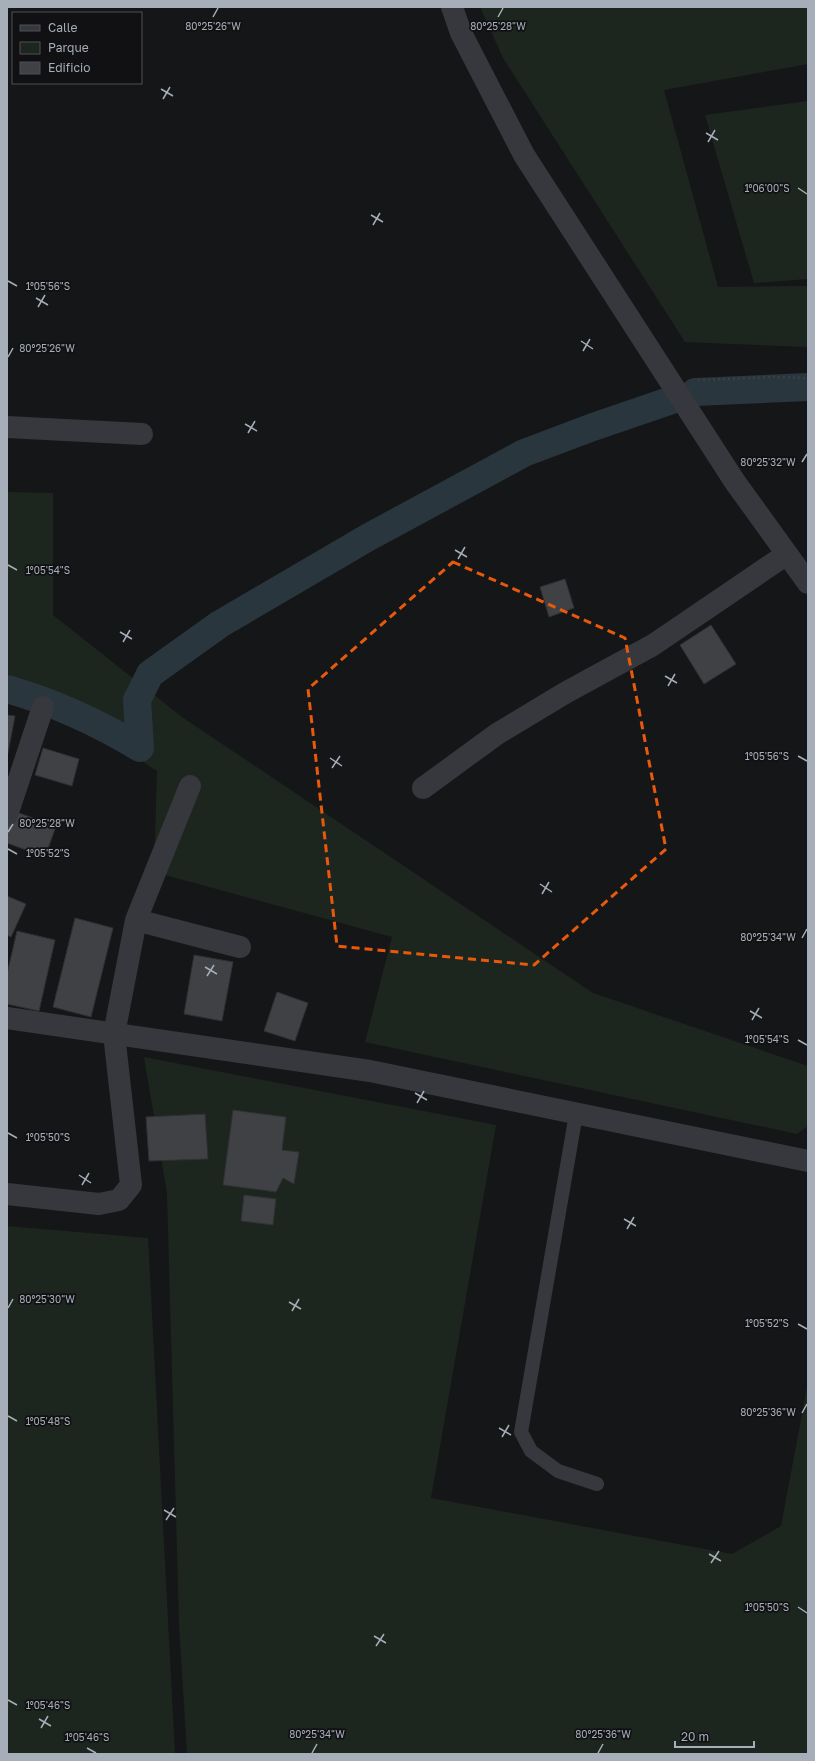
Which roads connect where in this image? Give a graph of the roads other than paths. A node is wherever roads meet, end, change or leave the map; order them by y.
1 (452, 7) edge
2 (7, 427) edge
3 (142, 434) dead end
4 (787, 554) junction
5 (808, 583) edge
6 (43, 707) dead end
7 (190, 786) dead end
8 (423, 788) dead end
9 (7, 815) edge
10 (136, 920) junction
11 (240, 947) dead end
12 (7, 1018) edge
13 (114, 1034) junction
14 (576, 1114) junction
15 (808, 1161) edge
16 (7, 1194) edge
17 (597, 1484) dead end

1 - 4 street
2 - 3 street
4 - 5 street
4 - 8 street
6 - 9 street
7 - 10 street
10 - 11 street
10 - 13 street
12 - 13 street
13 - 14 street
13 - 16 street
14 - 15 street
14 - 17 lane

